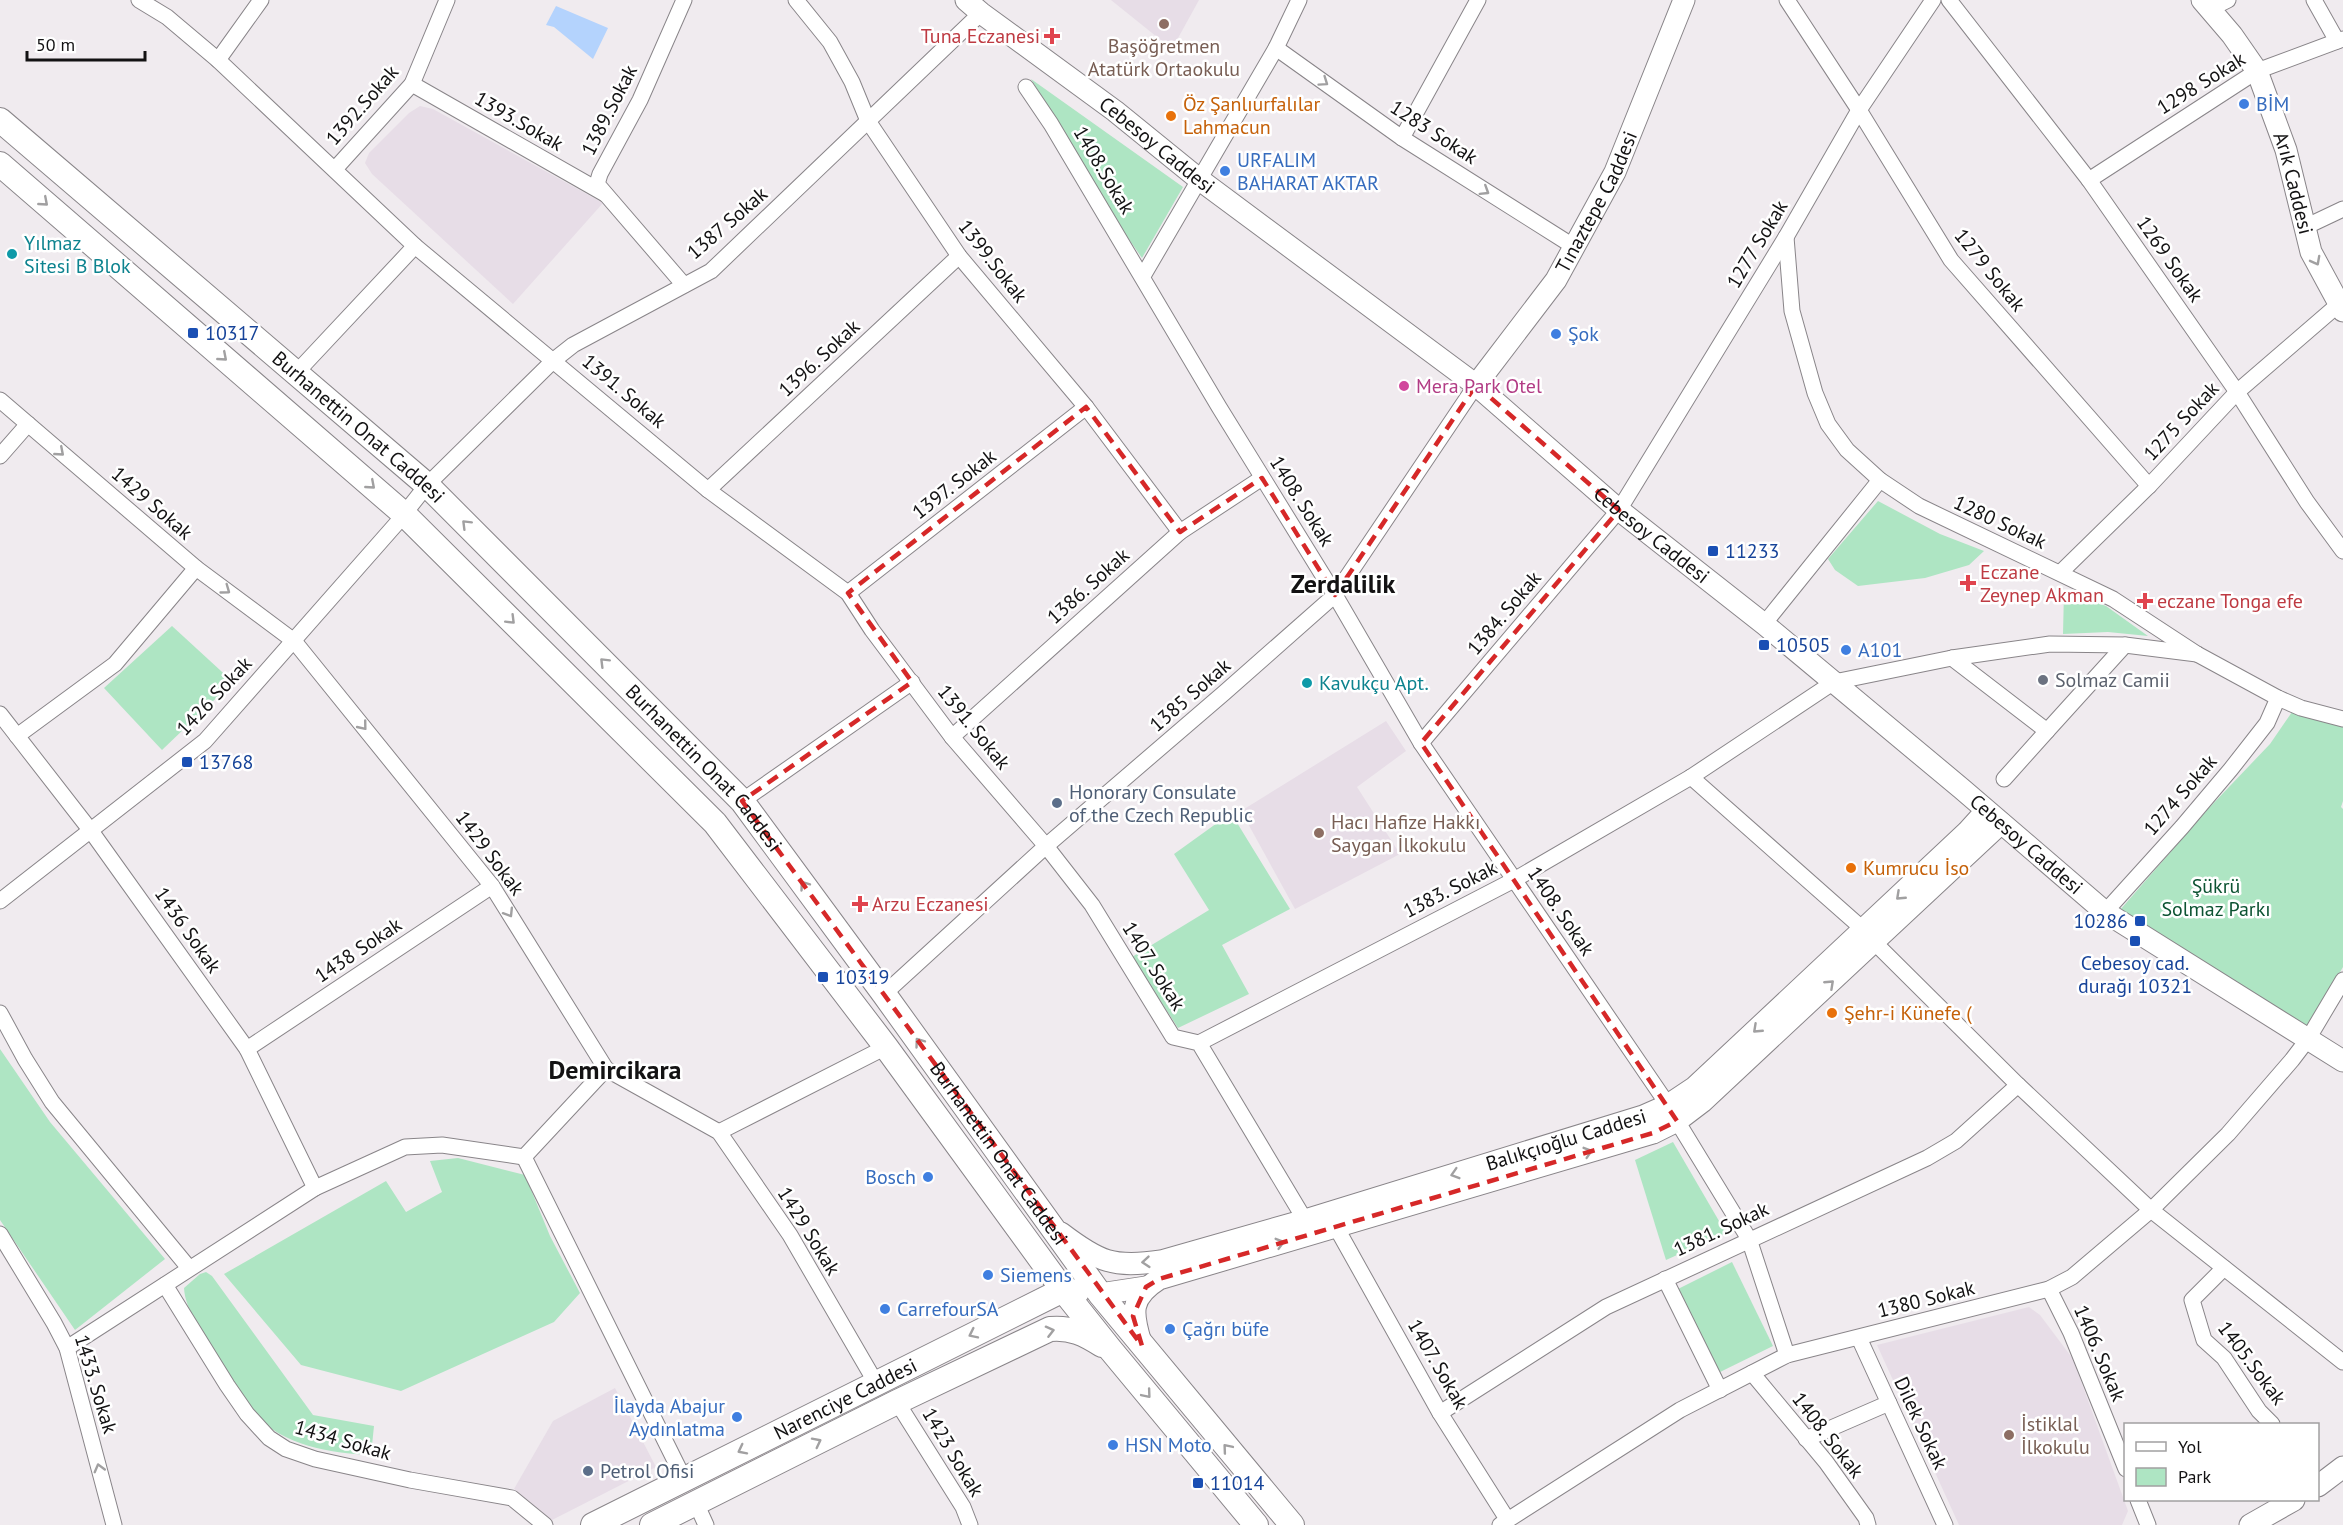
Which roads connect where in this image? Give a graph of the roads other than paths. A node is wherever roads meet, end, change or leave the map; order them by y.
1 (139, 0) edge
2 (261, 0) edge
3 (447, 0) edge
4 (684, 0) edge
5 (796, 0) edge
6 (1299, 0) edge
7 (1478, 0) edge
8 (1684, 0) edge
9 (1787, 0) edge
10 (1932, 0) edge
11 (1949, 0) edge
12 (2314, 0) edge
13 (2213, 3) edge
14 (974, 7) edge
15 (2340, 40) edge
16 (1276, 48) junction
17 (218, 60) junction
18 (2257, 71) junction
19 (412, 84) junction
20 (1026, 87) dead end
21 (1859, 110) junction
22 (0, 120) edge
23 (868, 121) junction
24 (1402, 138) junction
25 (0, 164) edge
26 (335, 169) junction
27 (1200, 180) junction
28 (2089, 180) junction
29 (604, 194) junction
30 (2343, 209) edge
31 (2305, 227) junction
32 (1786, 237) junction
33 (415, 246) junction
34 (1573, 246) junction
35 (959, 256) junction
36 (1143, 276) junction
37 (684, 285) junction
38 (2341, 307) edge
39 (554, 360) junction
40 (296, 373) junction
41 (1476, 386) junction
42 (2237, 392) junction
43 (0, 400) edge
44 (1086, 407) junction
45 (28, 424) junction
46 (0, 456) edge
47 (1262, 478) junction
48 (1880, 480) junction
49 (427, 485) junction
50 (2149, 486) junction
51 (708, 490) junction
52 (1619, 510) junction
53 (404, 514) junction
54 (1180, 532) junction
55 (2343, 551) edge
56 (196, 568) junction
57 (2060, 573) junction
58 (848, 593) junction
59 (1335, 595) junction
60 (1764, 624) junction
61 (294, 641) junction
62 (2125, 645) junction
63 (2197, 654) junction
64 (1952, 658) junction
65 (912, 682) junction
66 (1834, 682) junction
67 (2278, 698) junction
68 (0, 714) edge
69 (2343, 719) edge
70 (2047, 731) junction
71 (17, 736) junction
72 (952, 737) junction
73 (1420, 743) junction
74 (1691, 777) junction
75 (2004, 779) dead end
76 (742, 801) junction
77 (1994, 817) junction
78 (91, 831) junction
79 (1046, 846) junction
80 (1514, 880) junction
81 (492, 886) junction
82 (0, 901) edge
83 (2104, 912) junction
84 (1869, 936) junction
85 (2343, 980) edge
86 (884, 994) junction
87 (0, 1013) edge
88 (2308, 1039) junction
89 (1199, 1043) junction
90 (886, 1047) junction
91 (247, 1049) junction
92 (2343, 1061) edge
93 (606, 1069) junction
94 (2018, 1084) junction
95 (1673, 1113) junction
96 (719, 1132) junction
97 (524, 1157) junction
98 (315, 1188) junction
99 (2151, 1210) junction
100 (1305, 1220) junction
101 (1052, 1227) junction
102 (1336, 1227) junction
103 (0, 1234) edge
104 (1749, 1239) junction
105 (189, 1268) junction
106 (2224, 1268) junction
107 (1665, 1279) junction
108 (165, 1285) junction
109 (1146, 1287) junction
110 (2049, 1289) junction
111 (1063, 1290) junction
112 (1100, 1294) junction
113 (1859, 1338) junction
114 (1142, 1346) junction
115 (67, 1348) junction
116 (1110, 1349) junction
117 (1787, 1355) junction
118 (2343, 1362) edge
119 (1752, 1373) junction
120 (876, 1383) junction
121 (1720, 1390) junction
122 (897, 1402) junction
123 (1889, 1403) junction
124 (1440, 1413) junction
125 (2270, 1423) edge
126 (1806, 1439) junction
127 (2124, 1464) edge
128 (684, 1479) junction
129 (2138, 1501) edge
130 (2292, 1501) edge
131 (696, 1503) junction
132 (1504, 1522) edge
133 (114, 1525) edge
134 (545, 1525) edge
135 (593, 1525) edge
136 (652, 1525) edge
137 (706, 1525) edge
138 (970, 1525) edge
139 (1256, 1525) edge
140 (1292, 1525) edge
141 (1868, 1525) edge
142 (1945, 1525) edge
143 (2148, 1525) edge
144 (2250, 1525) edge

1 - 17 street, 1391. Sokak
2 - 17 street
3 - 19 street, 1392.Sokak
4 - 29 street, 1389.Sokak
5 - 23 street, 1399.Sokak
6 - 16 street
7 - 24 street
8 - 34 street, Tınaztepe Caddesi
9 - 21 street, 1279 Sokak
10 - 21 street, 1277 Sokak
11 - 28 street, 1269 Sokak
12 - 15 street
13 - 18 street, Arık Caddesi
14 - 23 street, 1387 Sokak
14 - 27 street, Cebesoy Caddesi
15 - 18 street, 1298 Sokak
16 -> 24 street, 1283 Sokak
16 - 27 street
17 - 26 street, 1391. Sokak
18 - 28 street, 1298 Sokak
18 - 31 street, Arık Caddesi
19 - 26 street, 1392.Sokak
19 - 29 street, 1393.Sokak
20 - 36 street, 1408.Sokak
21 - 32 street, 1277 Sokak
21 - 50 street, 1279 Sokak
22 - 40 main road, Burhanettin Onat Caddesi
23 - 35 street, 1399.Sokak
23 - 37 street, 1387 Sokak
24 -> 34 street, 1283 Sokak
25 -> 53 main road, Burhanettin Onat Caddesi
26 - 33 street, 1391. Sokak
27 - 36 street
27 - 41 street, Cebesoy Caddesi
28 - 42 street, 1269 Sokak
29 - 37 street
30 - 31 street
31 -> 38 street, Arık Caddesi
32 - 48 street, 1280 Sokak
32 - 52 street, 1277 Sokak
33 - 39 street, 1391. Sokak
33 - 40 street
34 - 41 street, Tınaztepe Caddesi
35 - 44 street, 1399.Sokak
35 - 51 street, 1396. Sokak
36 - 47 street, 1408. Sokak
37 - 39 street, 1387 Sokak
38 - 42 street, 1275 Sokak
39 - 49 street, 1387 Sokak
39 - 51 street, 1391. Sokak
40 - 49 main road, Burhanettin Onat Caddesi
41 - 52 street, Cebesoy Caddesi
41 - 59 street, 1385 Sokak
42 - 50 street, 1275 Sokak
42 - 55 street, 1269 Sokak
43 - 45 street, 1429 Sokak
44 - 54 street, 1399.Sokak
44 - 58 street, 1397. Sokak
45 - 46 street
45 -> 56 street, 1429 Sokak
47 - 54 street, 1386. Sokak
47 - 59 street, 1408. Sokak
48 - 57 street, 1280 Sokak
48 - 60 street
49 - 53 street, 1387 Sokak
76 -> 49 main road, Burhanettin Onat Caddesi
50 - 57 street, 1275 Sokak
51 - 58 street, 1391. Sokak
52 - 60 street, Cebesoy Caddesi
52 - 73 street, 1384. Sokak
53 - 61 street, 1426 Sokak
53 -> 90 main road, Burhanettin Onat Caddesi
54 - 72 street, 1386. Sokak
56 -> 61 street, 1429 Sokak
56 - 71 street
57 - 63 street, 1280 Sokak
58 - 65 street, 1391. Sokak
59 - 73 street, 1408. Sokak
59 - 79 street, 1385 Sokak
60 - 66 street, Cebesoy Caddesi
61 - 78 street, 1426 Sokak
61 -> 81 street, 1429 Sokak
62 - 63 street
62 - 64 street
62 - 70 street
63 - 67 street, 1280 Sokak
64 - 66 street
64 - 70 street
65 - 72 street, 1391. Sokak
65 - 76 street
66 - 74 street, 1383. Sokak
66 - 77 street, Cebesoy Caddesi
67 - 69 street, 1280 Sokak
67 - 83 street, 1274 Sokak
68 - 71 street, 1436 Sokak
70 - 75 street
71 - 78 street, 1436 Sokak
72 - 79 street, 1391. Sokak
73 - 80 street, 1408. Sokak
74 - 80 street, 1383. Sokak
74 - 84 street
86 -> 76 main road, Burhanettin Onat Caddesi
77 - 83 street, Cebesoy Caddesi
77 - 84 street, Balıkçıoğlu Caddesi
78 - 82 street, 1426 Sokak
78 - 91 street, 1436 Sokak
79 - 86 street, 1385 Sokak
79 - 89 street, 1407. Sokak
80 - 89 street, 1383. Sokak
80 - 95 street, 1408. Sokak
81 - 91 street, 1438 Sokak
81 -> 93 street, 1429 Sokak
83 - 88 street, Cebesoy Caddesi
84 - 94 street
84 - 95 street, Balıkçıoğlu Caddesi
85 - 88 street, 1380 Sokak
101 -> 86 main road, Burhanettin Onat Caddesi
87 - 105 street
88 - 92 street, Cebesoy Caddesi
88 - 99 street, 1380 Sokak
89 - 100 street
90 - 96 street
90 - 111 main road, Burhanettin Onat Caddesi
91 - 98 street, 1436 Sokak
93 - 96 street, 1429 Sokak
93 - 97 street
94 - 99 street
94 - 104 street, 1381. Sokak
95 -> 100 street, Balıkçıoğlu Caddesi
102 -> 95 street, Balıkçıoğlu Caddesi
95 - 104 street, 1408. Sokak
96 - 120 street, 1429 Sokak
97 - 98 street
97 - 128 street
98 - 105 street
99 - 106 street
99 - 110 street, 1380 Sokak
100 -> 101 street, Balıkçıoğlu Caddesi
101 - 112 main road, Burhanettin Onat Caddesi
109 -> 102 street, Balıkçıoğlu Caddesi
102 - 124 street, 1407. Sokak
103 - 115 street, 1433. Sokak
104 - 107 street, 1381. Sokak
104 - 117 street, 1408. Sokak
105 - 108 street
106 - 118 street
106 - 125 street, 1405.Sokak
107 - 121 street
107 - 124 street, 1381. Sokak
108 - 115 street
108 - 134 street, 1434 Sokak
109 - 112 street, Balıkçıoğlu Caddesi
109 - 114 street
110 - 113 street, 1380 Sokak
110 - 127 street, 1406. Sokak
111 - 112 main road
111 - 116 main road, Burhanettin Onat Caddesi
111 -> 120 main road, Narenciye Caddesi
112 - 114 main road, Burhanettin Onat Caddesi
113 - 117 street, 1380 Sokak
113 - 123 street, Dilek Sokak
140 -> 114 main road, Burhanettin Onat Caddesi
133 -> 115 street, 1433. Sokak
122 -> 116 main road, Narenciye Caddesi
116 -> 139 main road, Burhanettin Onat Caddesi
117 - 119 street, 1380 Sokak
119 - 121 street, 1380 Sokak
119 - 126 street, 1408. Sokak
120 -> 128 main road, Narenciye Caddesi
121 - 132 street, 1380 Sokak
131 -> 122 main road, Narenciye Caddesi
122 - 138 street, 1423 Sokak
123 - 126 street
123 - 142 street, Dilek Sokak
124 - 132 street, 1407. Sokak
126 - 141 street, 1408. Sokak
128 - 135 main road, Narenciye Caddesi
129 - 143 street
130 - 144 street
131 - 136 main road, Narenciye Caddesi
131 - 137 street

